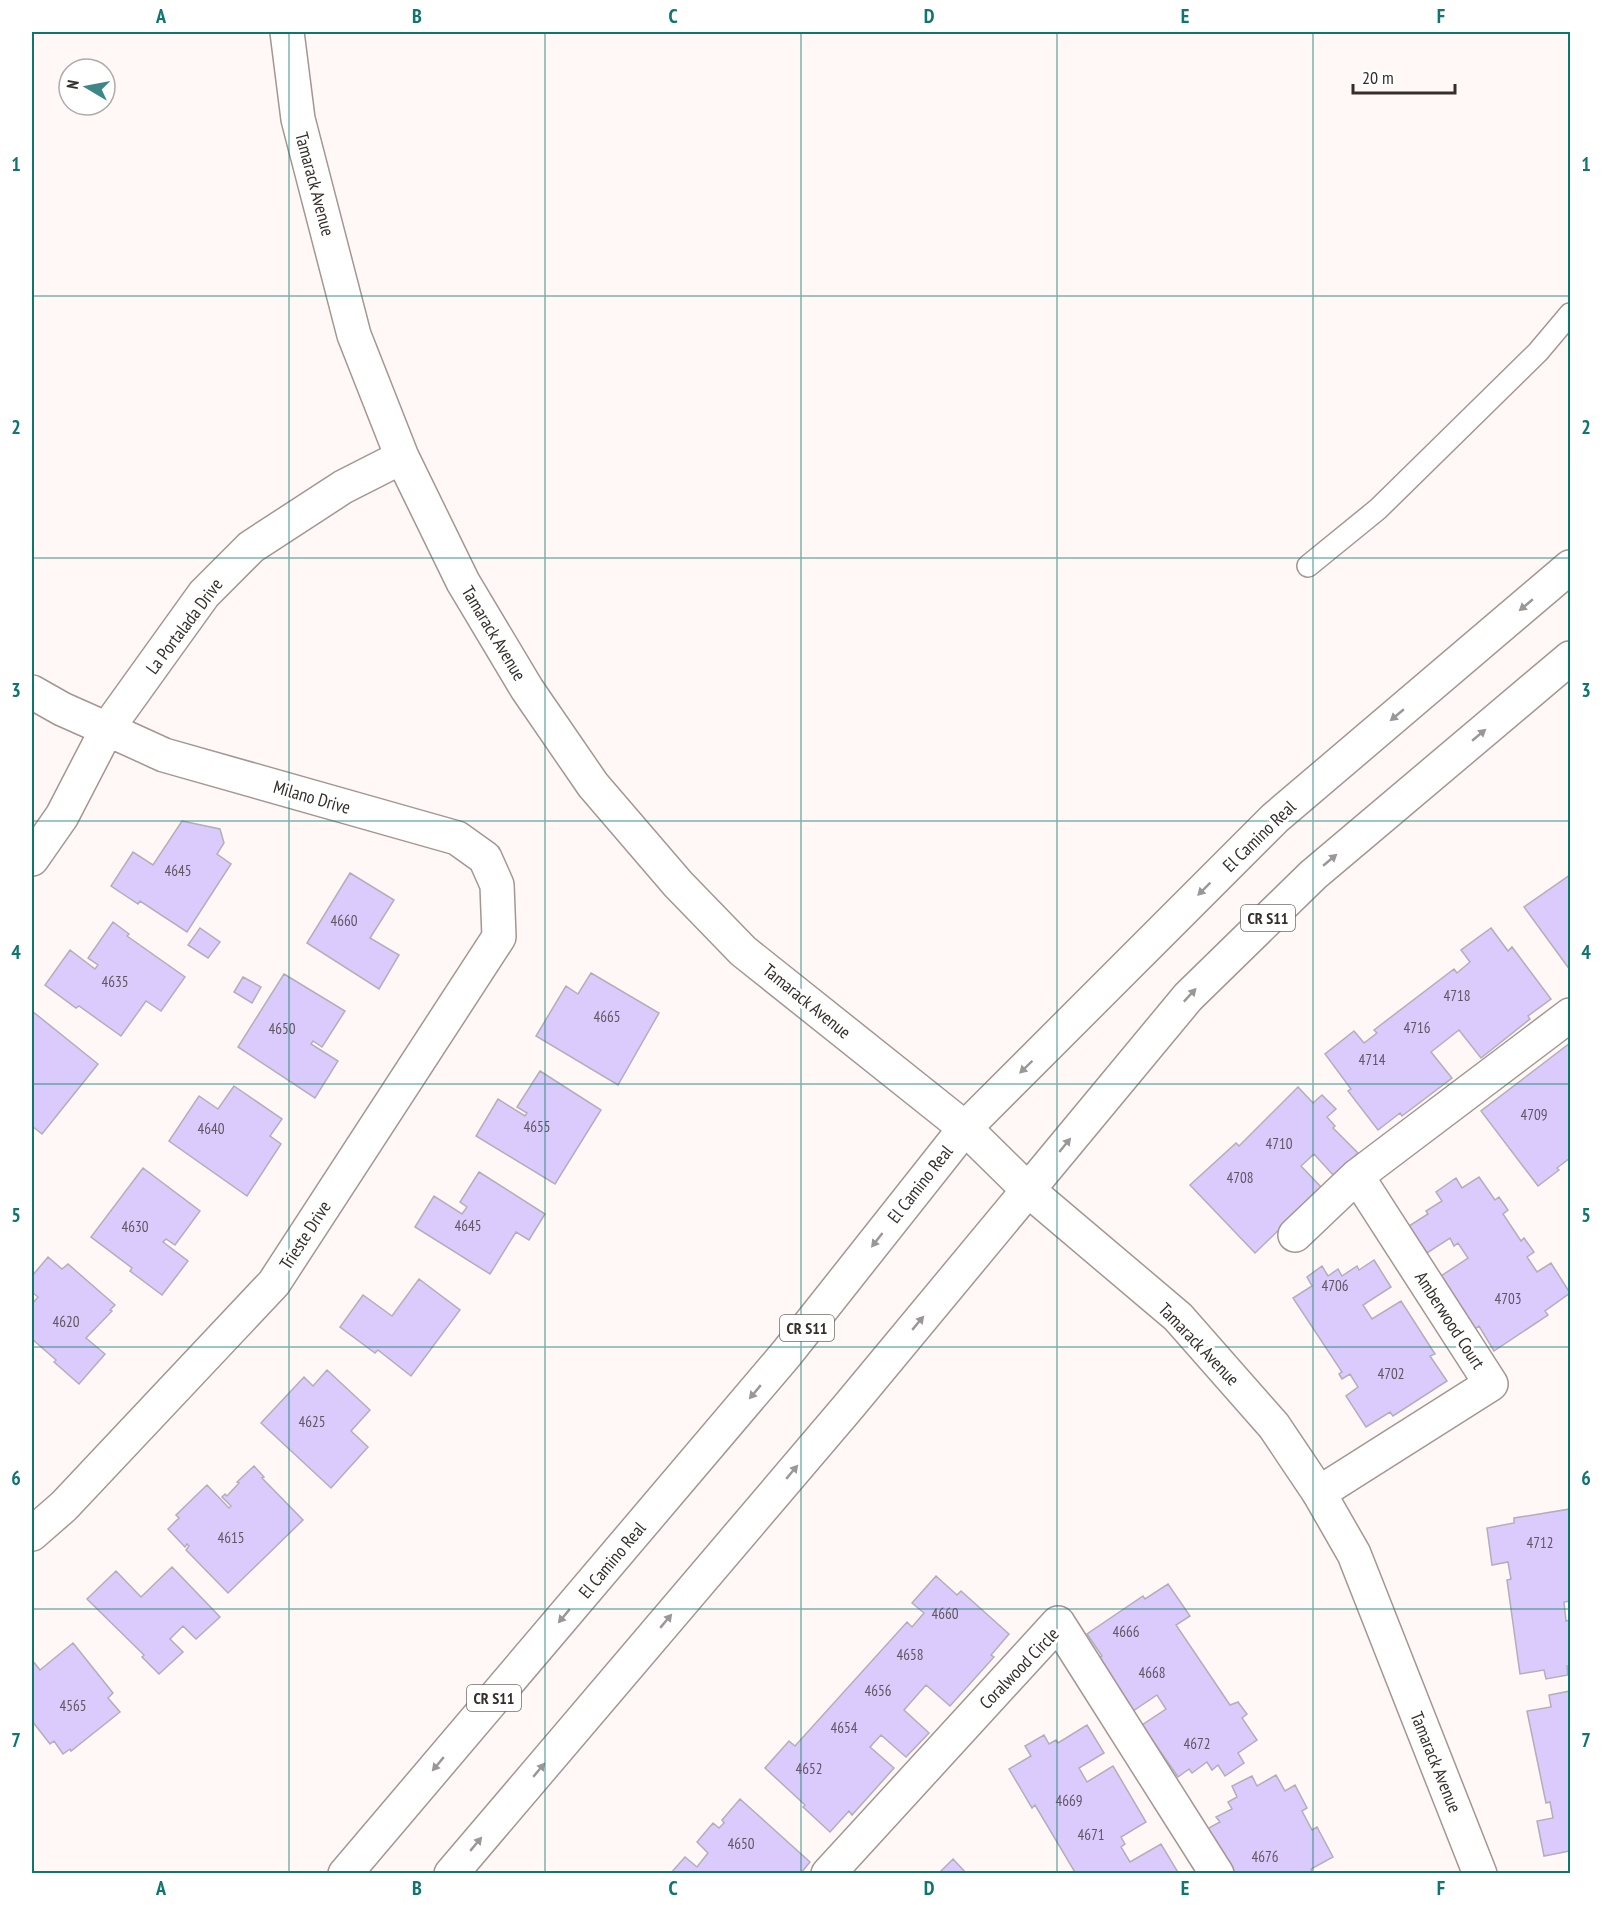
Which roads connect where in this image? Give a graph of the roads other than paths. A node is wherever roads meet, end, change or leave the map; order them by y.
1 (287, 32) edge
2 (1570, 314) edge
3 (402, 457) junction
4 (1308, 566) dead end
5 (1570, 567) edge
6 (1570, 658) edge
7 (32, 692) edge
8 (107, 729) junction
9 (32, 859) edge
10 (497, 885) joint
11 (1570, 1015) edge
12 (965, 1128) junction
13 (1358, 1176) junction
14 (1028, 1190) junction
15 (1295, 1235) dead end
16 (1319, 1493) junction
17 (32, 1534) edge
18 (345, 1874) edge
19 (451, 1874) edge
20 (828, 1874) edge
21 (1217, 1874) edge
22 (1480, 1874) edge

1 - 3 main road, Tamarack Avenue
2 - 4 lane
3 - 8 main road, La Portalada Drive
3 - 12 main road, Tamarack Avenue
5 -> 12 main road, El Camino Real / CR S11
14 -> 6 main road, CR S11
7 - 8 main road, Milano Drive
8 - 9 main road, La Portalada Drive
8 - 10 main road, Milano Drive
10 - 17 main road, Trieste Drive
11 - 13 main road
12 - 14 main road, Tamarack Avenue
12 -> 18 main road, El Camino Real / CR S11
13 - 15 main road
13 - 16 main road, Amberwood Court
14 - 16 main road, Tamarack Avenue
19 -> 14 main road, CR S11
16 - 22 main road, Tamarack Avenue
20 - 21 main road, Coralwood Circle

